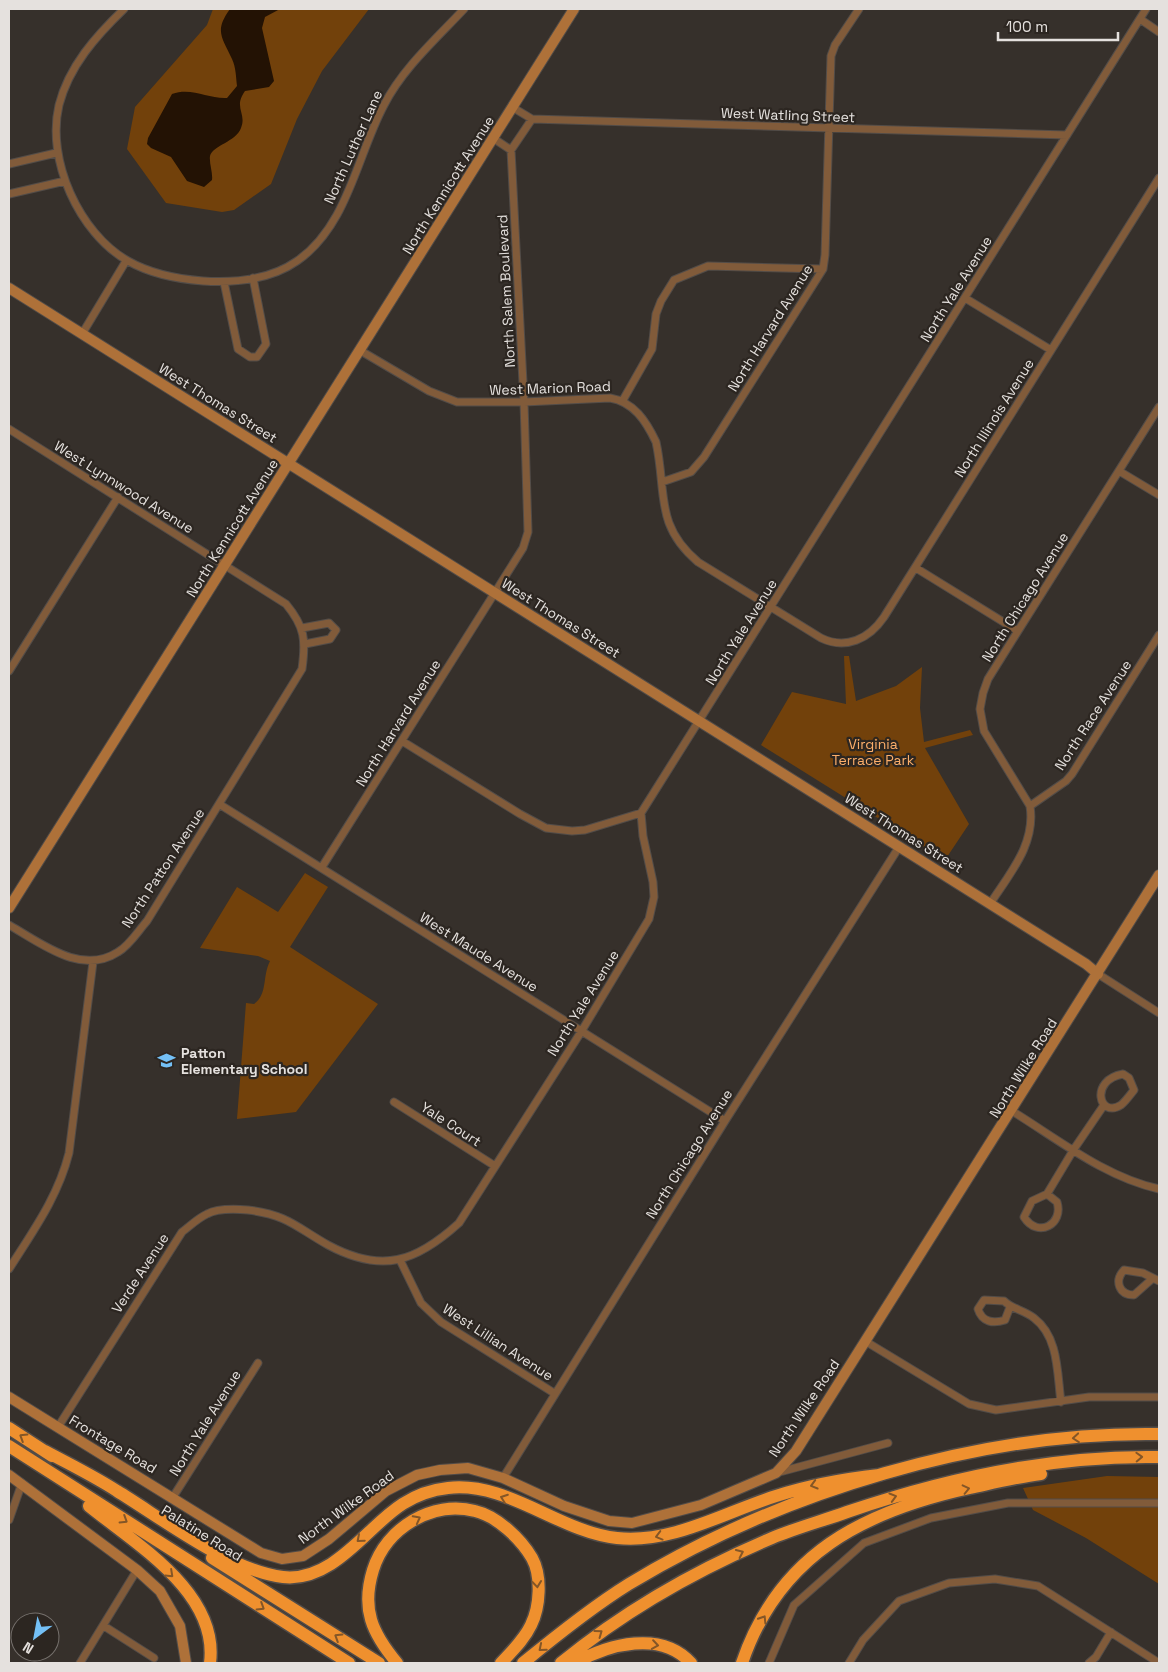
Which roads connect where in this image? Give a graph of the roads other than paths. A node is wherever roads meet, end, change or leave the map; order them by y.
1 (124, 9) edge
2 (464, 9) edge
3 (574, 9) edge
4 (858, 9) edge
5 (1146, 9) edge
6 (1140, 19) junction
7 (1159, 32) edge
8 (512, 107) junction
9 (532, 119) junction
10 (830, 128) junction
11 (1067, 135) junction
12 (493, 138) junction
13 (511, 150) junction
14 (56, 153) junction
15 (9, 164) edge
16 (1159, 178) edge
17 (65, 181) junction
18 (9, 194) edge
19 (126, 261) junction
20 (823, 269) junction
21 (253, 278) junction
22 (224, 282) junction
23 (9, 288) edge
24 (965, 298) junction
25 (82, 334) junction
26 (1051, 350) junction
27 (361, 351) junction
28 (623, 400) junction
29 (524, 402) junction
30 (1159, 408) edge
31 (9, 430) edge
32 (289, 463) junction
33 (1119, 471) junction
34 (662, 482) junction
35 (1159, 495) edge
36 (118, 497) junction
37 (225, 566) junction
38 (916, 568) junction
39 (495, 593) junction
40 (771, 606) junction
41 (302, 628) junction
42 (1018, 631) junction
43 (1159, 635) edge
44 (830, 642) joint
45 (305, 644) junction
46 (9, 671) edge
47 (700, 721) junction
48 (402, 741) junction
49 (219, 804) junction
50 (1030, 806) junction
51 (642, 813) junction
52 (899, 846) junction
53 (322, 867) junction
54 (1159, 875) edge
55 (990, 904) junction
56 (9, 908) edge
57 (9, 925) edge
58 (93, 962) junction
59 (1098, 974) junction
60 (1159, 1013) edge
61 (581, 1032) junction
62 (394, 1102) dead end
63 (1104, 1105) junction
64 (1012, 1111) junction
65 (725, 1121) junction
66 (1074, 1149) junction
67 (494, 1166) junction
68 (1159, 1189) edge
69 (1047, 1194) junction
70 (400, 1260) junction
71 (9, 1269) edge
72 (1156, 1280) edge
73 (1010, 1307) junction
74 (865, 1341) junction
75 (258, 1364) dead end
76 (554, 1393) junction
77 (9, 1397) edge
78 (1159, 1397) edge
79 (1061, 1402) junction
80 (58, 1427) junction
81 (9, 1428) edge
82 (1159, 1434) edge
83 (888, 1443) dead end
84 (9, 1446) edge
85 (45, 1451) junction
86 (1159, 1457) edge
87 (1104, 1459) junction
88 (38, 1465) junction
89 (776, 1473) junction
90 (9, 1475) edge
91 (879, 1475) junction
92 (503, 1478) junction
93 (22, 1483) junction
94 (174, 1497) junction
95 (1159, 1503) edge
96 (202, 1516) joint
97 (9, 1520) edge
98 (137, 1570) junction
99 (104, 1626) junction
100 (1111, 1632) junction
101 (154, 1658) dead end
102 (80, 1663) edge
103 (186, 1663) edge
104 (210, 1663) edge
105 (350, 1663) edge
106 (379, 1663) edge
107 (397, 1663) edge
108 (501, 1663) edge
109 (523, 1663) edge
110 (561, 1663) edge
111 (575, 1663) edge
112 (691, 1663) edge
113 (742, 1663) edge
114 (769, 1663) edge
115 (849, 1663) edge
116 (1089, 1663) edge
117 (1159, 1663) edge

1 - 14 street
2 - 21 street, North Luther Lane
3 - 8 street, North Kennicott Avenue
4 - 10 street, North Harvard Avenue
5 - 6 street, North Yale Avenue
6 - 7 street
6 - 11 street, North Yale Avenue
8 - 9 street, West Watling Street
8 - 12 street, North Kennicott Avenue
9 - 10 street, West Watling Street
9 - 13 street
10 - 11 street, West Watling Street
10 - 20 street, North Harvard Avenue
11 - 24 street, North Yale Avenue
12 - 13 street
12 - 27 street, North Kennicott Avenue
13 - 29 street, North Salem Boulevard
14 - 15 street
14 - 17 street
16 - 26 street, North Illinois Avenue
17 - 18 street
17 - 19 street
19 - 22 street, North Luther Lane
19 - 25 street
20 - 28 street
20 - 34 street, North Harvard Avenue
21 - 22 street, North Luther Lane
21 - 22 street
23 - 25 street, West Thomas Street
24 - 26 street
24 - 40 street, North Yale Avenue
25 - 32 street, West Thomas Street
26 - 38 street, North Illinois Avenue
27 - 29 street, West Marion Road
27 - 32 street, North Kennicott Avenue
28 - 29 street, West Marion Road
28 - 34 street, West Marion Road
29 - 39 street, North Salem Boulevard
30 - 33 street, North Chicago Avenue
31 - 36 street, West Lynnwood Avenue
32 - 37 street, North Kennicott Avenue
32 - 39 street, West Thomas Street
33 - 35 street
33 - 42 street, North Chicago Avenue
34 - 40 street, West Marion Road
36 - 37 street, West Lynnwood Avenue
36 - 46 street
37 - 41 street, North Patton Avenue
37 - 56 street, North Kennicott Avenue
38 - 42 street
38 - 44 street, North Illinois Avenue
39 - 47 street, West Thomas Street
39 - 48 street, North Harvard Avenue
40 - 44 street, West Marion Road
40 - 47 street, North Yale Avenue
41 - 45 street, North Patton Avenue
41 - 45 street
42 - 50 street, North Chicago Avenue
43 - 50 street, North Race Avenue
45 - 49 street, North Patton Avenue
47 - 51 street, North Yale Avenue
47 - 52 street, West Thomas Street
48 - 51 street
48 - 53 street, North Harvard Avenue
49 - 53 street, West Maude Avenue
49 - 58 street, North Patton Avenue
50 - 55 street
51 - 61 street, North Yale Avenue
52 - 55 street, West Thomas Street
52 - 65 street, North Chicago Avenue
53 - 61 street, West Maude Avenue
54 - 59 street, North Wilke Road
55 - 59 street, West Thomas Street
57 - 58 street
58 - 71 street
59 - 60 street
59 - 64 street, North Wilke Road
61 - 65 street, West Maude Avenue
61 - 67 street, North Yale Avenue
62 - 67 street, Yale Court
63 - 63 street
63 - 66 street
64 - 66 street
64 - 74 street, North Wilke Road
65 - 76 street, North Chicago Avenue
66 - 68 street
66 - 69 street
67 - 70 street, North Yale Avenue
69 - 69 street
70 - 76 street, West Lillian Avenue
70 - 80 street, Verde Avenue
72 - 72 street
73 - 73 street
73 - 79 street
74 - 79 street
74 - 89 street, North Wilke Road
75 - 94 street, North Yale Avenue
76 - 92 street, North Chicago Avenue
77 - 80 street, Frontage Road
78 - 79 street
80 - 94 street, Frontage Road
85 -> 81 highway, Palatine Road
82 -> 91 highway
83 - 89 street
84 - 88 highway
91 -> 85 highway
106 -> 85 highway, Palatine Road
87 -> 86 highway
110 -> 87 highway
113 -> 87 highway
88 -> 104 highway
88 -> 105 highway
89 - 92 street, North Wilke Road
90 - 93 street
91 -> 109 highway
92 - 96 street, North Wilke Road
93 - 97 street
93 - 98 street
94 - 96 street, Frontage Road
95 - 114 street
98 - 99 street
98 - 103 street
99 - 101 street
99 - 102 street
100 - 115 street
100 - 116 street
100 - 117 street
107 -> 108 highway
111 -> 112 highway

